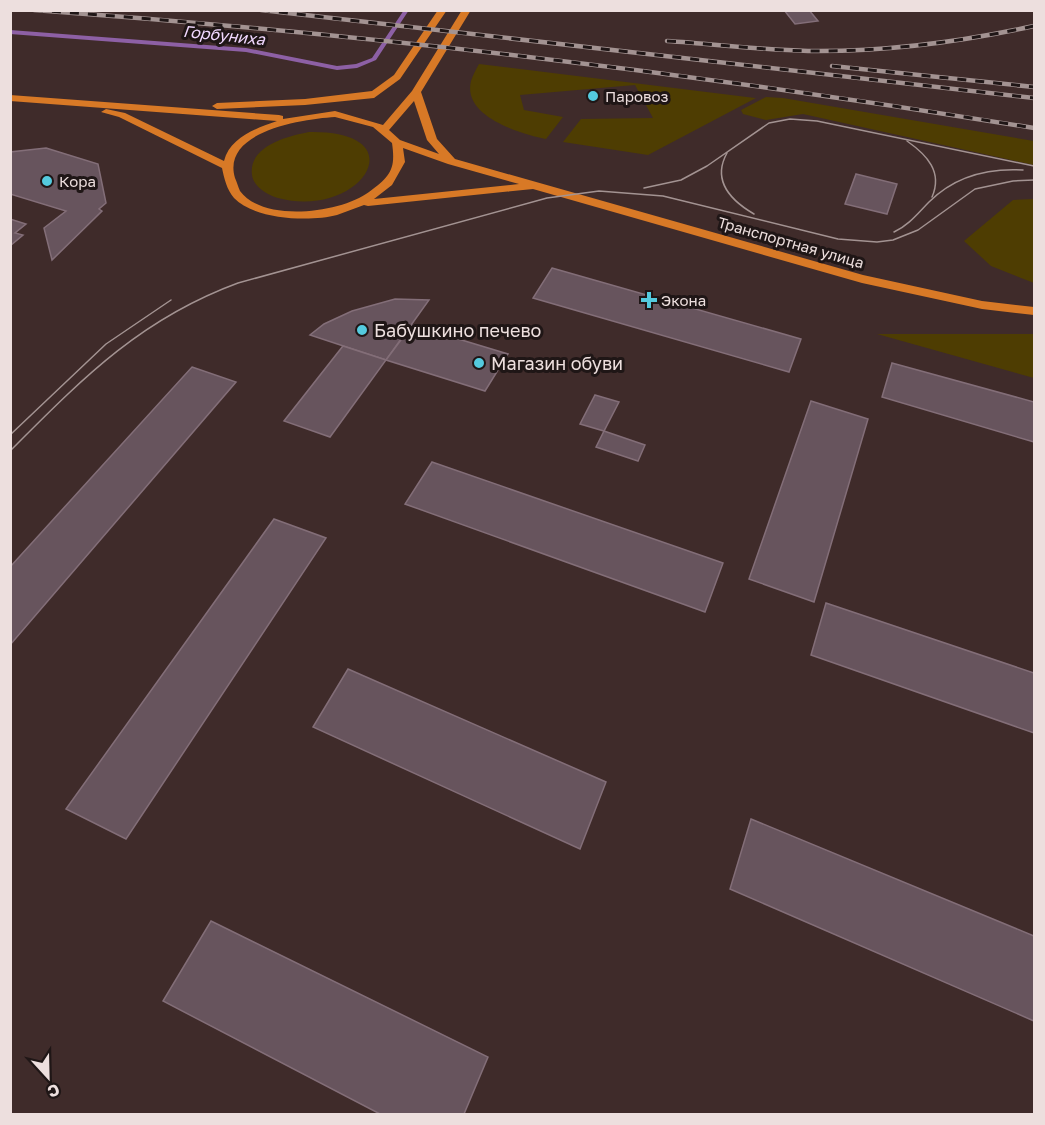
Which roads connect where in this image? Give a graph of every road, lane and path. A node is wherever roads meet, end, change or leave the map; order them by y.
1 (444, 10) edge
2 (467, 10) edge
3 (416, 92) junction
4 (378, 93) junction
5 (10, 98) edge
6 (62, 102) junction
7 (132, 106) junction
8 (335, 114) junction
9 (288, 119) junction
10 (385, 129) junction
11 (397, 142) junction
12 (452, 162) junction
13 (227, 166) junction
14 (542, 186) junction
15 (362, 203) junction
16 (1035, 311) edge

1 - 4 main road
2 - 3 main road
3 - 10 main road
3 - 12 main road
4 - 7 main road
4 - 8 main road
5 - 6 main road
6 - 7 main road
6 - 13 main road
7 - 9 main road
8 - 9 main road
8 - 10 main road
9 - 13 main road
10 - 11 main road
11 - 12 main road, Транспортная улица
11 - 15 main road
12 - 14 main road, Транспортная улица
13 - 15 main road
14 - 15 main road
14 - 16 main road, Транспортная улица

